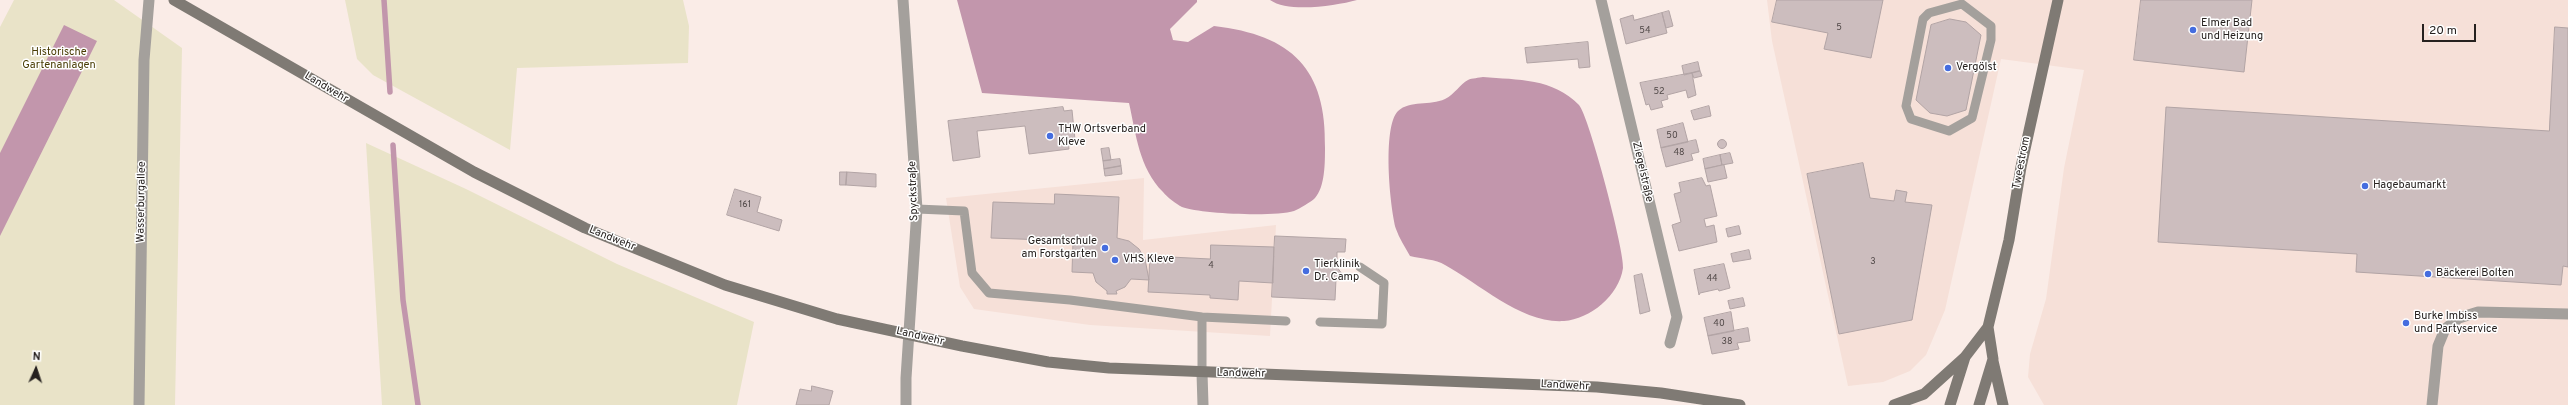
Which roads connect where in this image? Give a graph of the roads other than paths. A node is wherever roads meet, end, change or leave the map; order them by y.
1 (149, 0) edge
2 (174, 0) edge
3 (903, 0) edge
4 (1602, 0) edge
5 (2058, 0) edge
6 (1962, 2) edge
7 (917, 209) junction
8 (1360, 267) dead end
9 (2568, 314) edge
10 (1202, 317) junction
11 (1286, 321) dead end
12 (1320, 322) dead end
13 (1988, 327) junction
14 (909, 334) junction
15 (1670, 344) dead end
16 (1965, 357) junction
17 (1993, 359) junction
18 (1202, 373) junction
19 (139, 405) edge
20 (906, 405) edge
21 (1203, 405) edge
22 (1740, 405) edge
23 (1894, 405) edge
24 (1950, 405) edge
25 (1979, 405) edge
26 (2003, 405) edge
27 (2432, 405) edge

1 - 19 street, Wasserburgallee
2 - 14 main road, Landwehr
3 - 7 street, Spyckstraße
4 - 15 street, Ziegelstraße
5 - 13 main road, Tweestrom
6 - 6 lane
7 - 10 lane
7 - 14 street, Spyckstraße
8 - 12 lane
9 - 27 street
10 - 11 lane
10 - 18 lane
13 - 16 main road, Tweestrom
13 - 17 main road, Tweestrom
14 - 18 main road, Landwehr
14 - 20 street, Spyckstraße
16 - 23 main road
16 - 24 main road, Tweestrom
17 - 25 main road, Tweestrom
17 - 26 main road
18 - 21 street
18 - 22 main road, Landwehr

